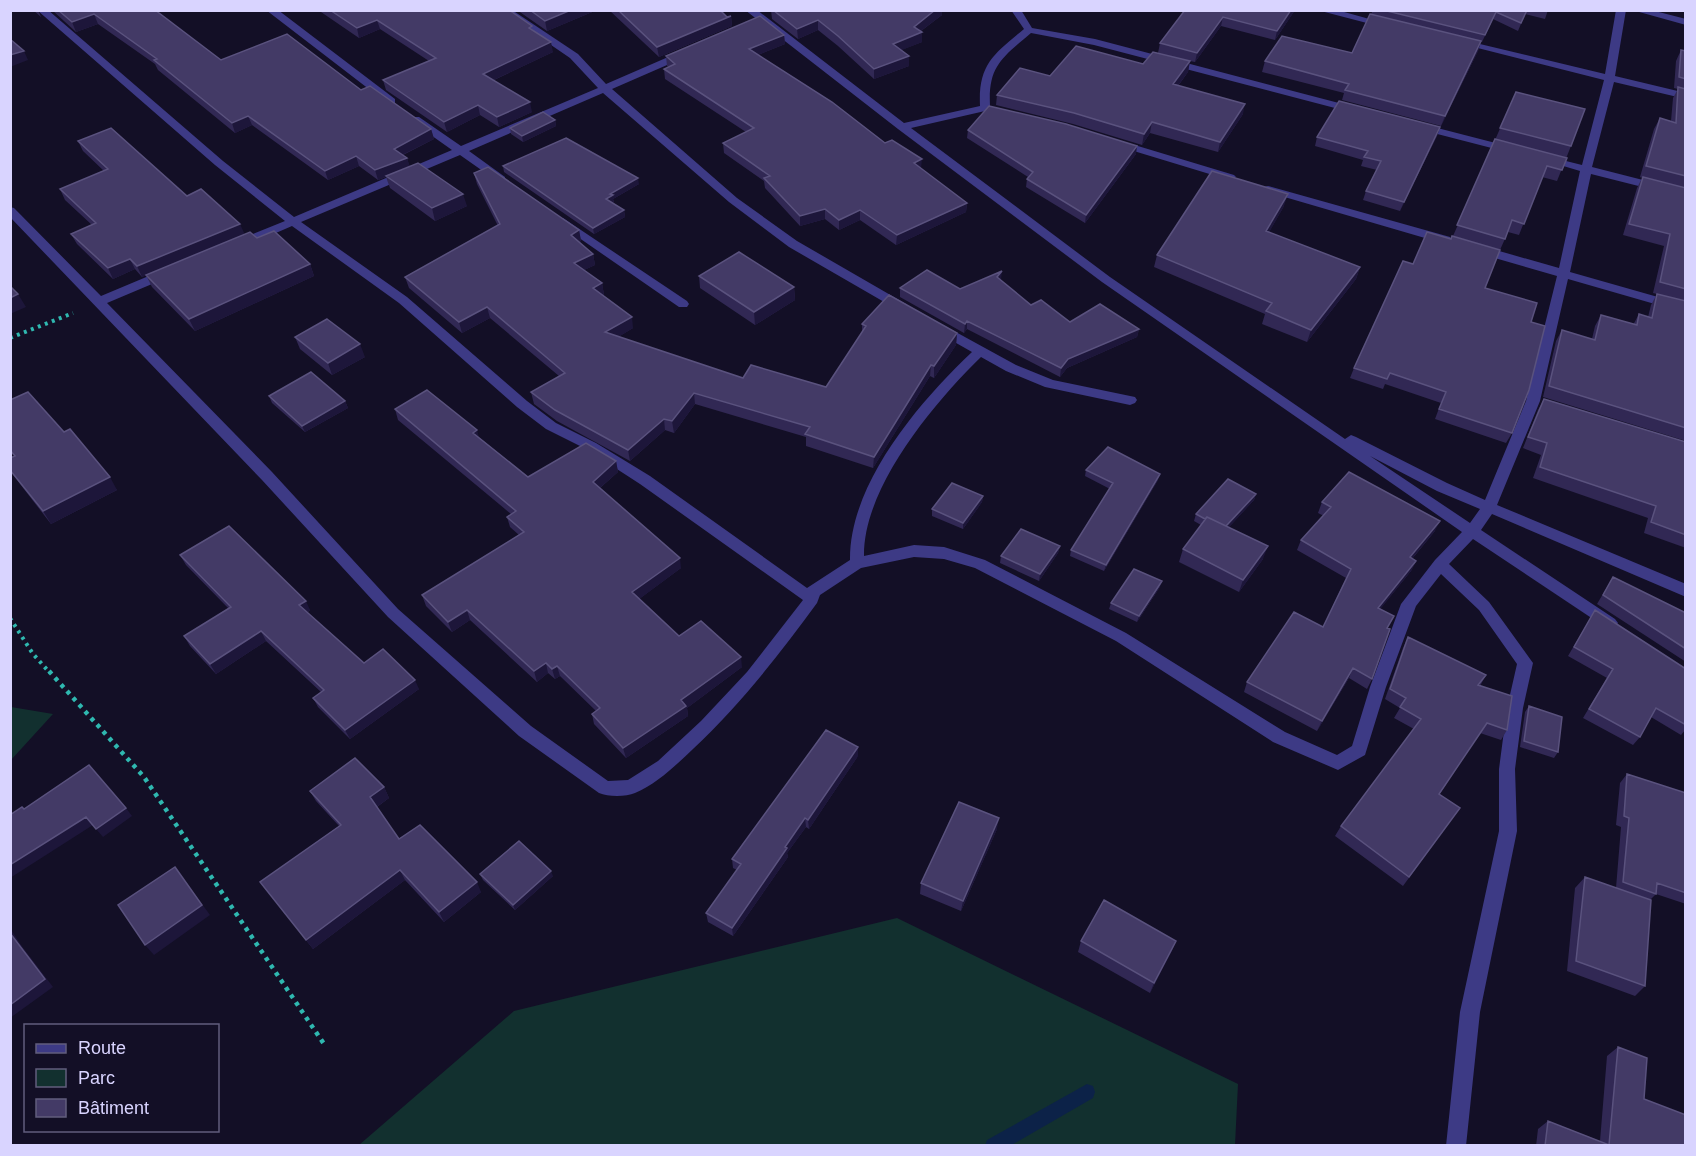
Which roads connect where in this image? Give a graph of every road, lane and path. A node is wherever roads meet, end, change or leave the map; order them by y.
1 (42, 10) edge
2 (271, 10) edge
3 (505, 10) edge
4 (750, 10) edge
5 (776, 10) edge
6 (1016, 10) edge
7 (1322, 10) edge
8 (1621, 10) edge
9 (1637, 10) edge
10 (757, 22) junction
11 (1686, 22) edge
12 (1402, 29) edge
13 (1029, 30) junction
14 (1449, 40) edge
15 (700, 46) edge
16 (1610, 77) junction
17 (603, 87) junction
18 (1686, 96) edge
19 (985, 108) junction
20 (1361, 112) edge
21 (1014, 115) edge
22 (1406, 123) edge
23 (902, 127) junction
24 (1101, 138) edge
25 (462, 152) junction
26 (1587, 169) junction
27 (511, 186) edge
28 (1686, 195) edge
29 (10, 210) edge
30 (549, 212) edge
31 (293, 222) junction
32 (227, 249) edge
33 (183, 267) edge
34 (1562, 273) junction
35 (98, 302) junction
36 (682, 303) dead end
37 (1686, 309) edge
38 (912, 312) edge
39 (931, 324) edge
40 (10, 338) edge
41 (980, 351) junction
42 (1130, 400) dead end
43 (1306, 417) junction
44 (1489, 508) junction
45 (1471, 532) junction
46 (857, 563) junction
47 (1440, 564) junction
48 (1686, 591) edge
49 (812, 599) junction
50 (10, 618) edge
51 (1624, 633) edge
52 (324, 1044) dead end
53 (1456, 1146) edge

1 - 31 street
2 - 25 street
3 - 17 street
4 - 10 street
5 - 10 street
6 - 13 street
7 - 12 street
8 - 16 street
9 - 11 street
10 - 23 street
13 - 19 street
13 - 20 street
14 - 16 street
15 - 17 street
16 - 18 street
16 - 26 street
17 - 25 street
17 - 38 street
19 - 21 street
19 - 23 street
22 - 26 street
23 - 43 street
24 - 34 street
25 - 27 street
25 - 31 street
26 - 28 street
26 - 34 street
29 - 35 street
30 - 36 street
31 - 32 street
31 - 49 street
33 - 35 street
34 - 37 street
34 - 44 street
35 - 40 path
35 - 49 street
39 - 41 street
41 - 42 street
41 - 46 street
43 - 44 street
43 - 45 street
44 - 45 street
44 - 48 street
45 - 47 street
45 - 51 street
46 - 47 street
46 - 49 street
47 - 53 street
50 - 52 path

